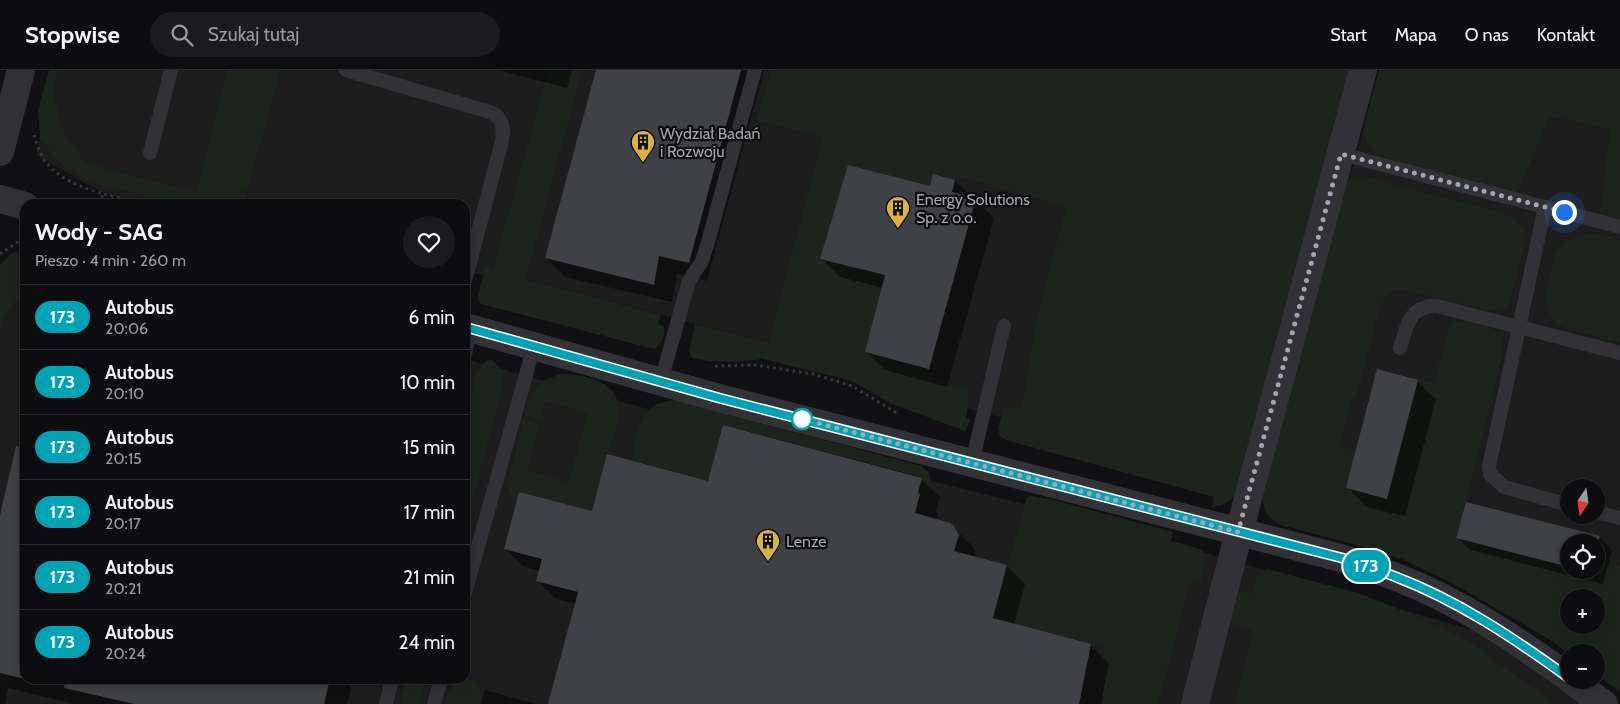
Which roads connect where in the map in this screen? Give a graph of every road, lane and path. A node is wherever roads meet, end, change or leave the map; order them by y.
1 (21, 70) edge
2 (172, 70) edge
3 (346, 70) edge
4 (755, 70) edge
5 (1363, 70) edge
6 (33, 128) dead end
7 (0, 152) edge
8 (150, 154) dead end
9 (1341, 154) junction
10 (103, 193) junction
11 (0, 199) edge
12 (101, 199) edge
13 (125, 199) edge
14 (20, 205) edge
15 (1545, 208) junction
16 (1620, 227) edge
17 (20, 240) edge
18 (0, 254) edge
19 (470, 262) edge
20 (1004, 326) dead end
21 (1519, 327) junction
22 (470, 337) edge
23 (534, 346) junction
24 (1400, 348) dead end
25 (1620, 353) edge
26 (661, 381) junction
27 (972, 463) junction
28 (1560, 502) edge
29 (1605, 514) edge
30 (1620, 518) edge
31 (1238, 532) junction
32 (470, 575) edge
33 (1560, 672) edge
34 (391, 684) edge
35 (440, 684) edge
36 (1584, 689) edge
37 (386, 704) edge
38 (434, 704) edge
39 (1195, 704) edge
40 (1604, 704) edge

1 - 7 street
2 - 8 lane
3 - 19 lane
4 - 26 lane
5 - 9 street
6 - 10 path
9 - 15 lane
9 - 31 street
10 - 12 path
10 - 13 path
11 - 14 street
15 - 16 lane
15 - 21 lane
17 - 18 path
20 - 27 lane
21 - 24 lane
21 - 25 lane
21 - 28 lane
22 - 23 street
23 - 26 street
23 - 32 lane
26 - 27 street
27 - 31 street
29 - 30 lane
31 - 33 street
31 - 39 street
34 - 37 lane
35 - 38 lane
36 - 40 street

